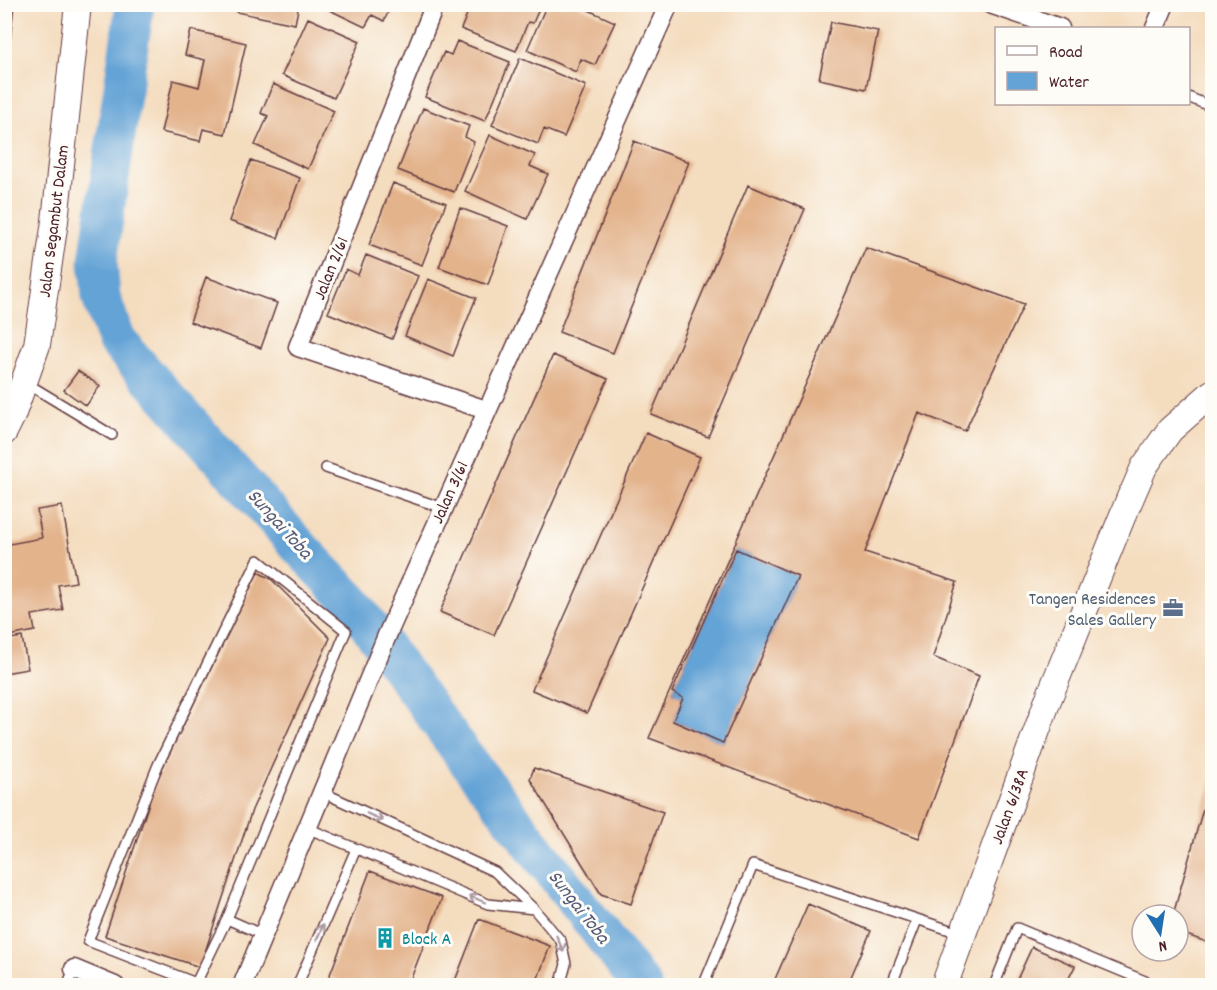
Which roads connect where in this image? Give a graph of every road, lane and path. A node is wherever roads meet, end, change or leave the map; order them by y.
1 (78, 4) edge
2 (435, 4) edge
3 (669, 4) edge
4 (990, 4) edge
5 (1165, 4) edge
6 (1057, 27) edge
7 (1155, 27) edge
8 (1190, 98) edge
9 (1212, 107) edge
10 (23, 383) junction
11 (1208, 399) edge
12 (486, 410) junction
13 (4, 432) edge
14 (112, 435) dead end
15 (326, 468) dead end
16 (443, 508) junction
17 (322, 792) junction
18 (307, 828) junction
19 (356, 849) junction
20 (534, 909) junction
21 (227, 919) junction
22 (917, 920) junction
23 (962, 934) junction
24 (263, 935) junction
25 (71, 977) edge
26 (115, 986) edge
27 (242, 986) edge
28 (297, 986) edge
29 (560, 986) edge
30 (710, 986) edge
31 (891, 986) edge
32 (944, 986) edge
33 (994, 986) edge
34 (1157, 986) edge

1 - 10 street, Jalan Segambut Dalam
2 - 12 street, Jalan 2/61
3 - 12 street, Jalan 3/61
4 - 6 street
5 - 7 street
8 - 9 lane
10 - 13 street, Jalan Segambut Dalam
10 - 14 lane
11 - 23 street, Jalan 6/38A
12 - 16 street, Jalan 3/61
15 - 16 lane
16 - 17 street, Jalan 3/61
17 - 18 street, Jalan 3/61
17 -> 20 lane
18 - 19 lane
18 - 24 street, Jalan 3/61
20 -> 19 lane
28 -> 19 lane
20 -> 29 lane
21 - 21 lane
21 - 24 lane
22 - 23 lane
22 - 30 lane
22 - 31 lane
23 - 32 street, Jalan 6/38A
24 - 27 street, Jalan 3/61
25 - 26 street
33 - 34 lane

